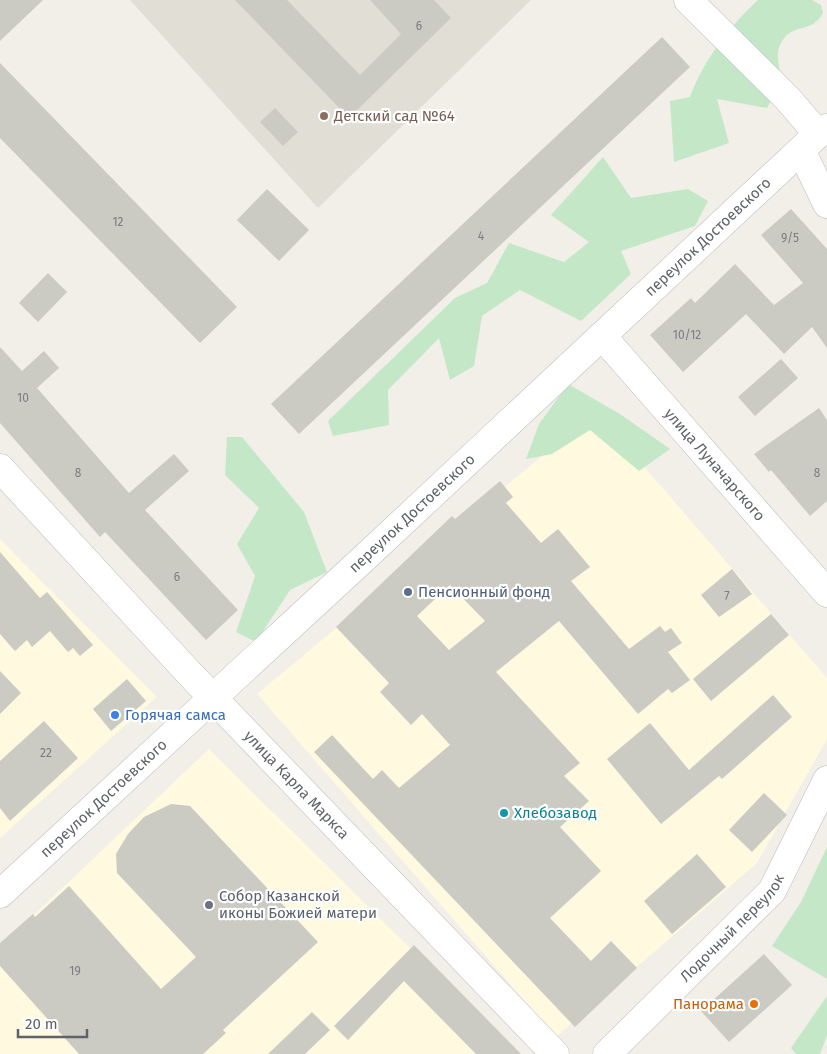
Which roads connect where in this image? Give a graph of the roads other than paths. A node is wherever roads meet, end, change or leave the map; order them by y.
1 (688, 0) edge
2 (817, 136) edge
3 (827, 204) edge
4 (602, 336) junction
5 (0, 468) edge
6 (827, 592) edge
7 (213, 698) junction
8 (827, 780) edge
9 (0, 894) edge
10 (555, 1054) edge
11 (607, 1054) edge

1 - 2 street
2 - 3 street
2 - 4 street, переулок Достоевского
4 - 6 street, улица Луначарского
4 - 7 street, переулок Достоевского
5 - 7 street, улица Карла Маркса
7 - 9 street, переулок Достоевского
7 - 10 street, улица Карла Маркса
8 - 11 street, Лодочный переулок

